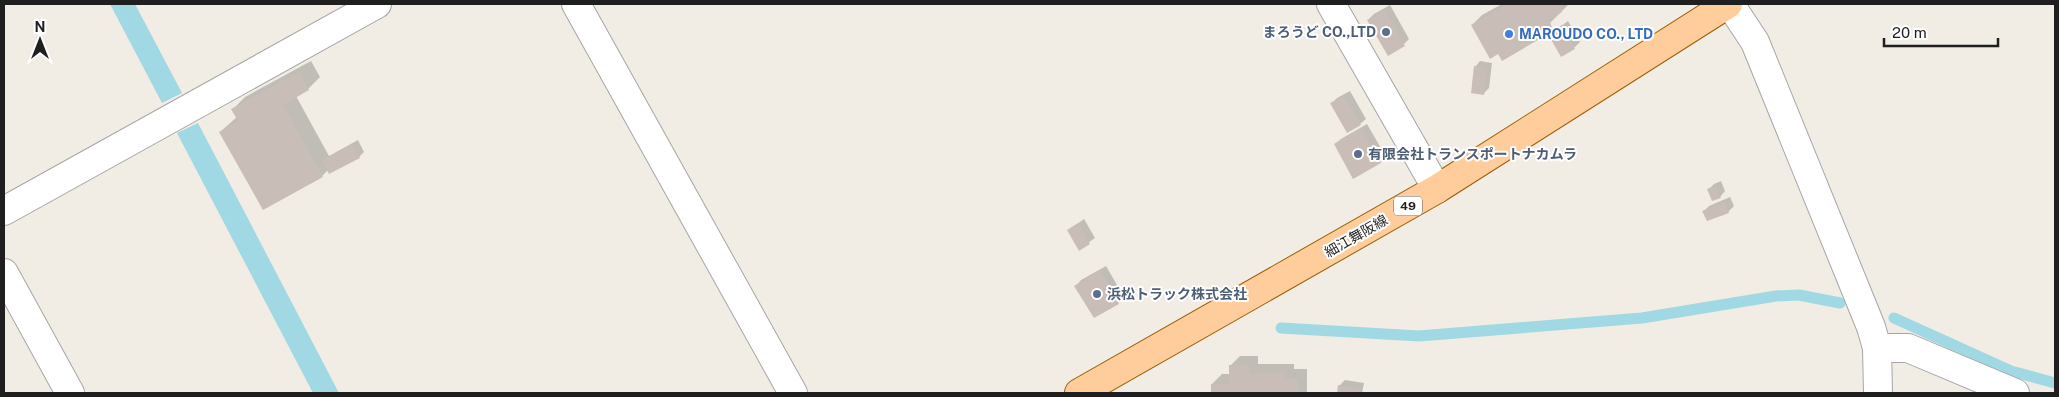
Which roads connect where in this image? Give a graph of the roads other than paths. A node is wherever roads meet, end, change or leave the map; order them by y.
1 (377, 4) edge
2 (576, 4) edge
3 (1331, 4) edge
4 (1729, 4) edge
5 (1437, 189) junction
6 (4, 211) edge
7 (4, 273) edge
8 (1877, 348) junction
9 (70, 393) edge
10 (793, 393) edge
11 (1078, 393) edge
12 (1878, 393) edge
13 (2015, 393) edge

1 - 6 street
2 - 10 street
3 - 5 street
4 - 5 main road, 細江舞阪線 / 49
4 - 8 street
5 - 11 main road, 細江舞阪線 / 49
7 - 9 street
8 - 12 street
8 - 13 street

